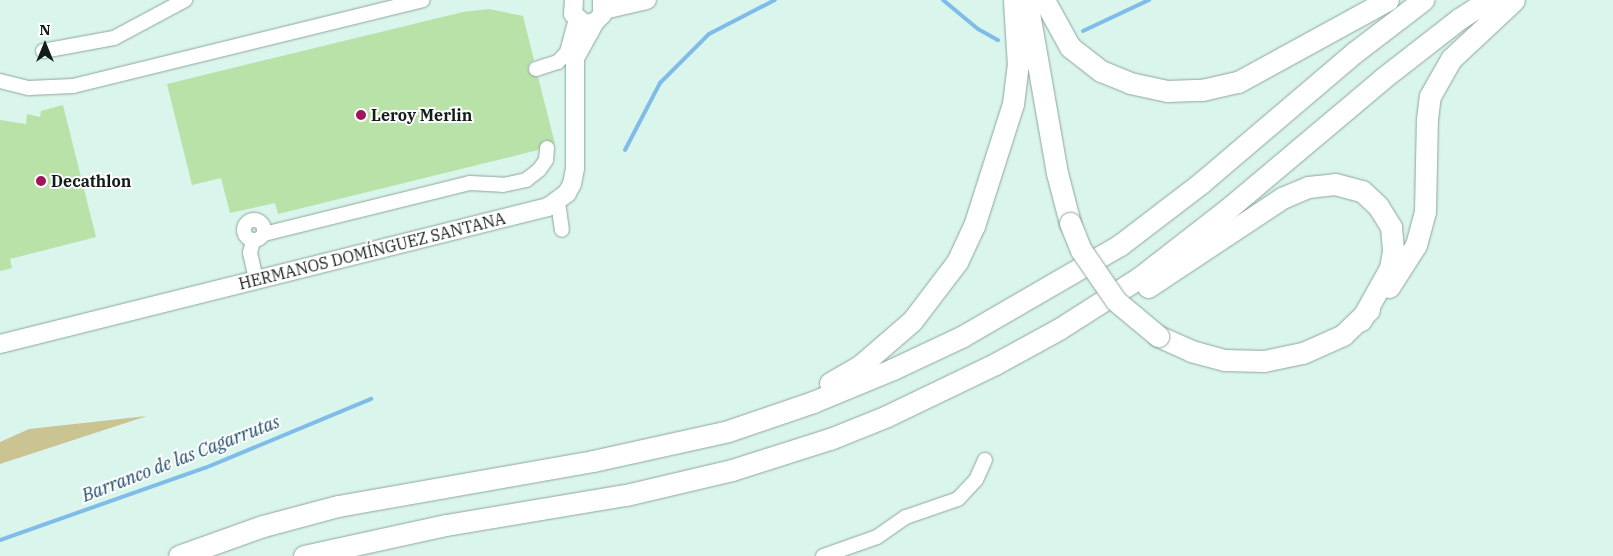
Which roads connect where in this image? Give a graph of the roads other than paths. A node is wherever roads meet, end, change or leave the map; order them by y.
1 (185, 0) edge
2 (423, 0) edge
3 (647, 0) edge
4 (1014, 0) edge
5 (1027, 0) edge
6 (1388, 0) edge
7 (1423, 0) edge
8 (1488, 0) edge
9 (1514, 0) edge
10 (1046, 4) edge
11 (571, 5) edge
12 (600, 11) edge
13 (43, 51) dead end
14 (575, 58) junction
15 (0, 81) edge
16 (547, 148) dead end
17 (558, 202) junction
18 (562, 230) dead end
19 (256, 280) junction
20 (1361, 320) junction
21 (0, 344) edge
22 (887, 416) junction
23 (728, 431) junction
24 (985, 460) dead end
25 (179, 556) edge
26 (304, 556) edge
27 (823, 556) edge

1 - 13 street
2 - 15 street
3 - 12 main road
4 - 23 highway
5 - 20 highway, bridge
6 - 10 highway
7 - 23 highway
8 - 22 highway
9 - 20 highway
11 - 12 main road
11 - 14 street
12 - 14 main road
14 - 17 main road
16 - 19 street
17 - 18 street
17 - 19 main road, HERMANOS DOMÍNGUEZ SANTANA
19 - 21 main road, HERMANOS DOMÍNGUEZ SANTANA
20 - 22 highway
22 - 26 highway
23 - 25 highway
24 - 27 street

